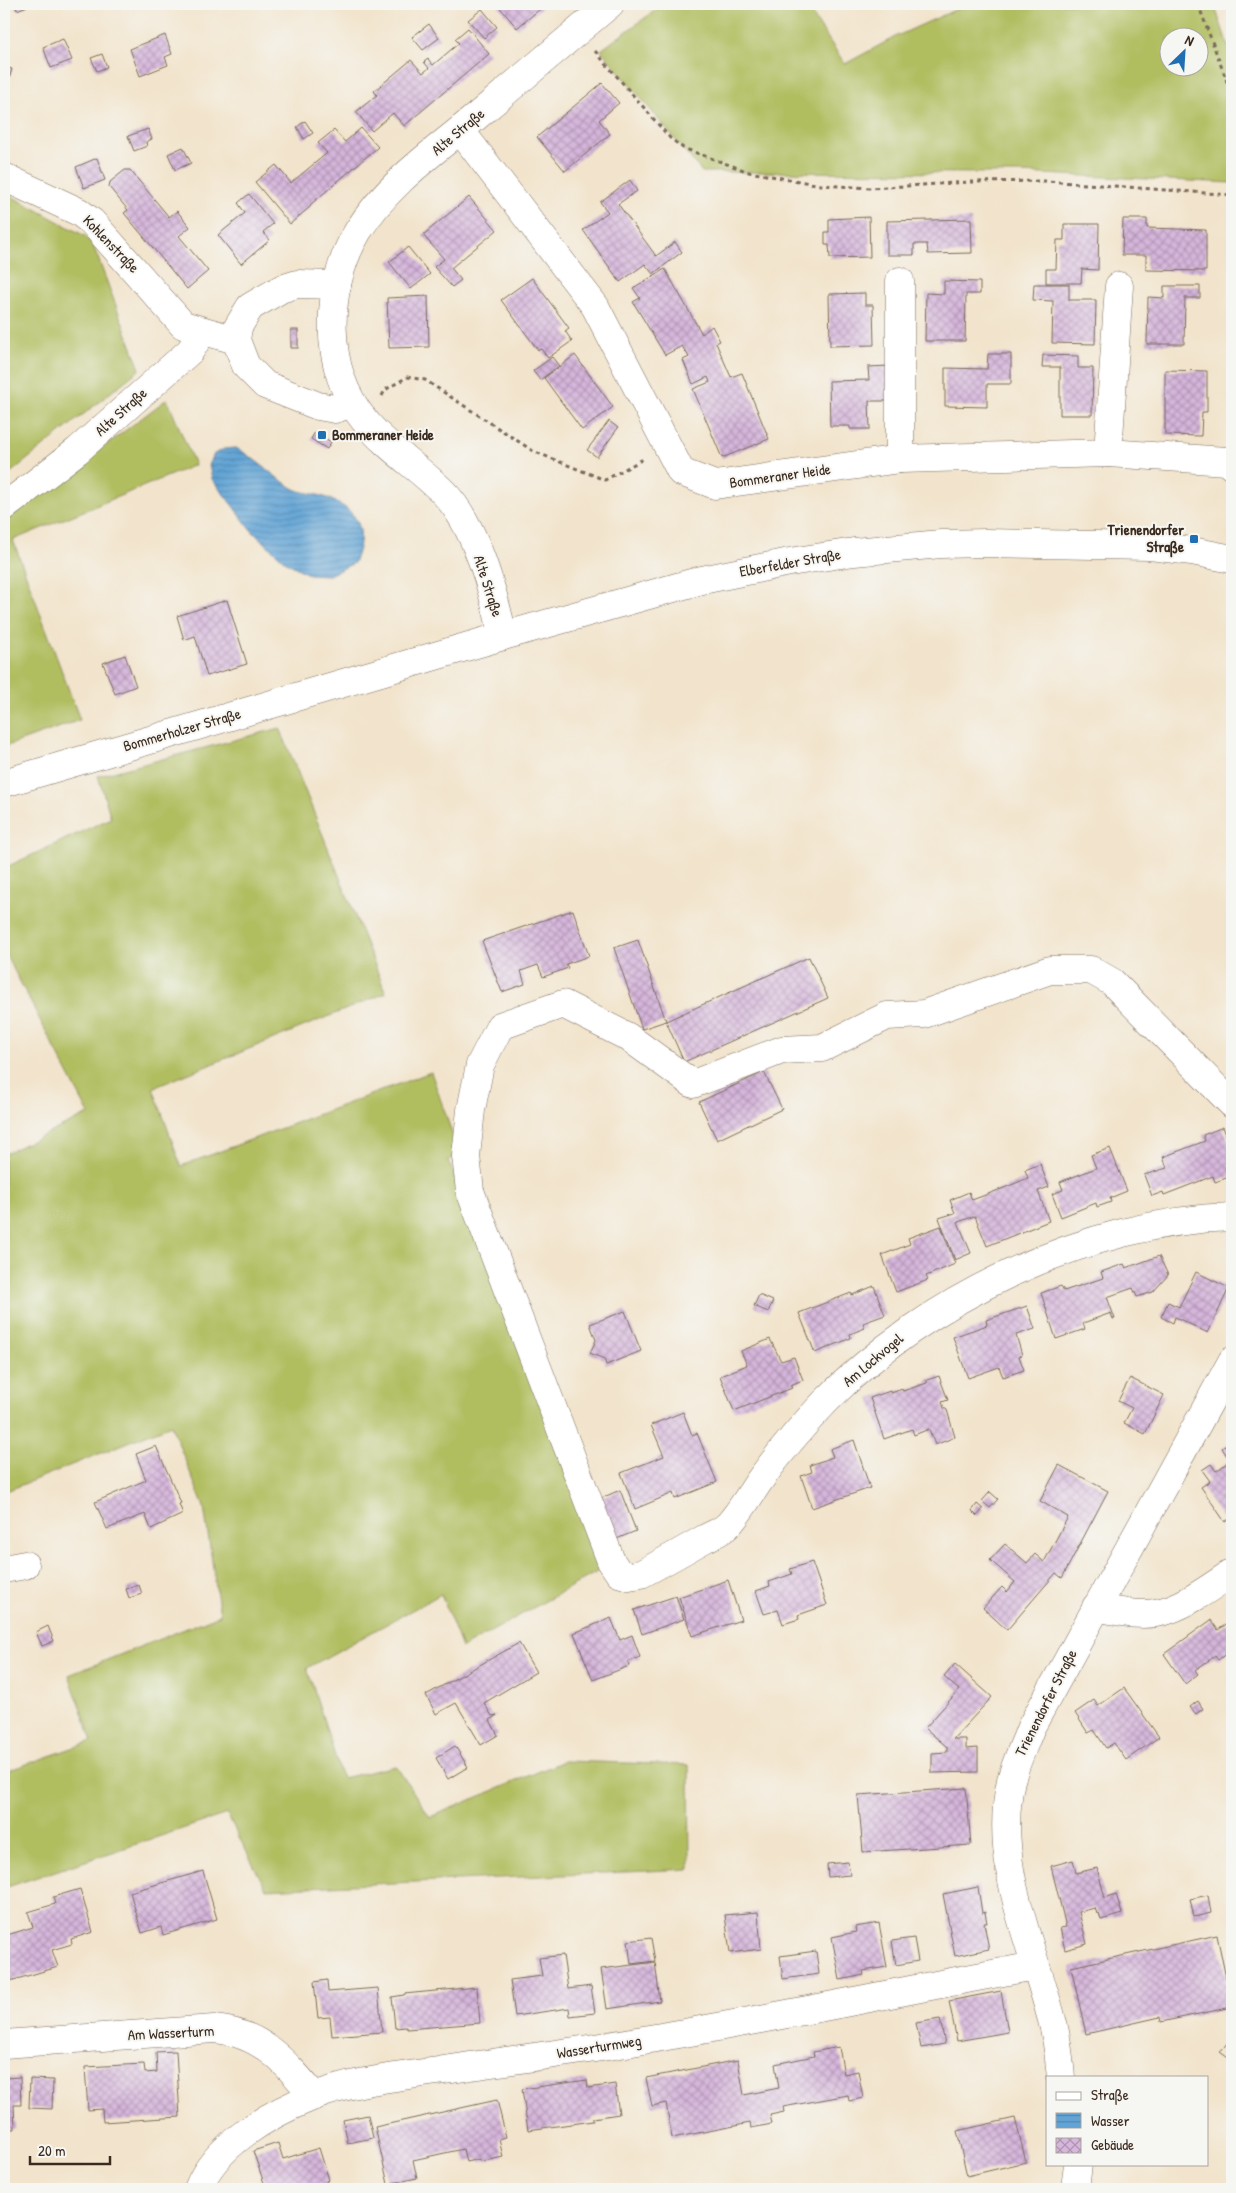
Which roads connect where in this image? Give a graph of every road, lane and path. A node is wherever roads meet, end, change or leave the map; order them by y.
1 (610, 4) edge
2 (1198, 4) edge
3 (579, 30) junction
4 (1232, 95) edge
5 (460, 130) junction
6 (4, 177) edge
7 (1232, 194) edge
8 (900, 282) dead end
9 (337, 285) junction
10 (1119, 286) dead end
11 (202, 332) junction
12 (236, 340) junction
13 (359, 412) junction
14 (667, 445) junction
15 (1108, 453) junction
16 (1230, 458) edge
17 (900, 459) junction
18 (4, 507) edge
19 (1232, 559) edge
20 (503, 636) junction
21 (360, 678) joint
22 (4, 782) edge
23 (1232, 1104) edge
24 (1232, 1217) edge
25 (1232, 1361) edge
26 (1232, 1573) edge
27 (1096, 1607) junction
28 (1035, 1966) junction
29 (4, 2044) edge
30 (1061, 2076) edge
31 (314, 2096) junction
32 (1078, 2166) edge
33 (198, 2189) edge
34 (1075, 2189) edge

1 - 3 street, Alte Straße
2 - 4 path
3 - 5 street, Alte Straße
3 - 7 path
5 - 9 street, Alte Straße
5 - 14 street, Bommeraner Heide
6 - 11 street, Kohlenstraße
8 - 17 street
9 - 12 street
9 - 13 street, Alte Straße
10 - 15 street
11 - 12 street
11 - 18 street, Alte Straße
12 - 13 street
13 - 14 path
13 - 20 street, Alte Straße
14 - 17 street, Bommeraner Heide
15 - 16 street, Bommeraner Heide
15 - 17 street, Bommeraner Heide
19 - 20 street, Elberfelder Straße
20 - 21 street, Elberfelder Straße
21 - 22 street, Bommerholzer Straße
23 - 24 street, Am Lockvogel
25 - 27 street, Trienendorfer Straße
26 - 27 street
27 - 28 street, Trienendorfer Straße
28 - 30 street, Trienendorfer Straße
28 - 31 street, Wasserturmweg
29 - 31 street, Am Wasserturm
31 - 33 street, Wasserturmweg
32 - 34 street

